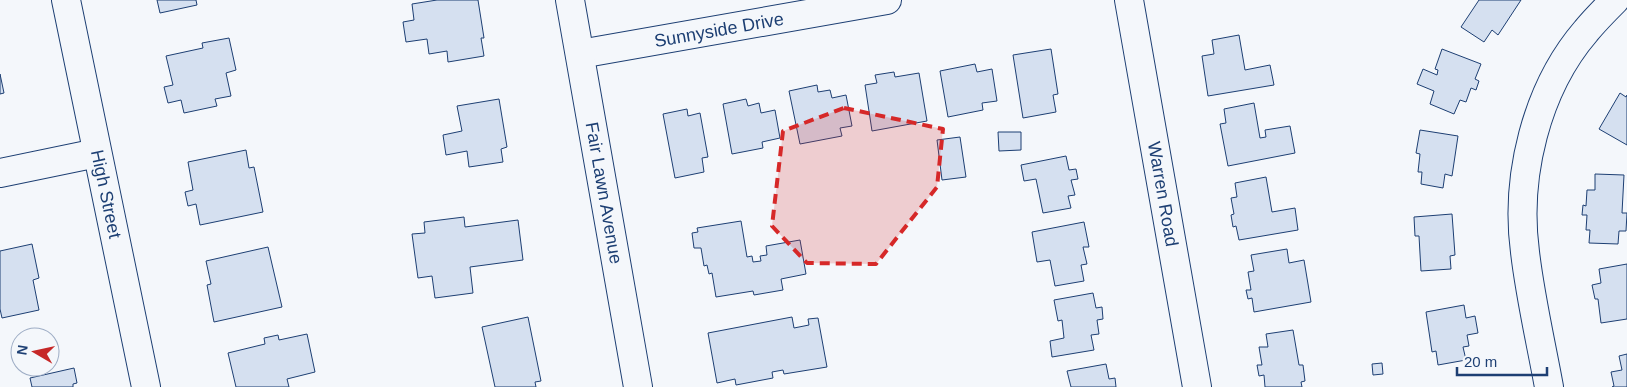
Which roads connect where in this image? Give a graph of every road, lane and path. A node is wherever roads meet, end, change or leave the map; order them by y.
1 (66, 0) edge
2 (570, 0) edge
3 (887, 0) edge
4 (1129, 0) edge
5 (1615, 0) edge
6 (580, 54) junction
7 (98, 153) junction
8 (0, 173) edge
9 (146, 387) edge
10 (638, 387) edge
11 (1197, 387) edge
12 (1549, 387) edge

1 - 7 street, High Street
2 - 6 street, Fair Lawn Avenue
3 - 6 street, Sunnyside Drive
4 - 11 street, Warren Road
5 - 12 street
6 - 10 street, Fair Lawn Avenue
7 - 8 street
7 - 9 street, High Street

